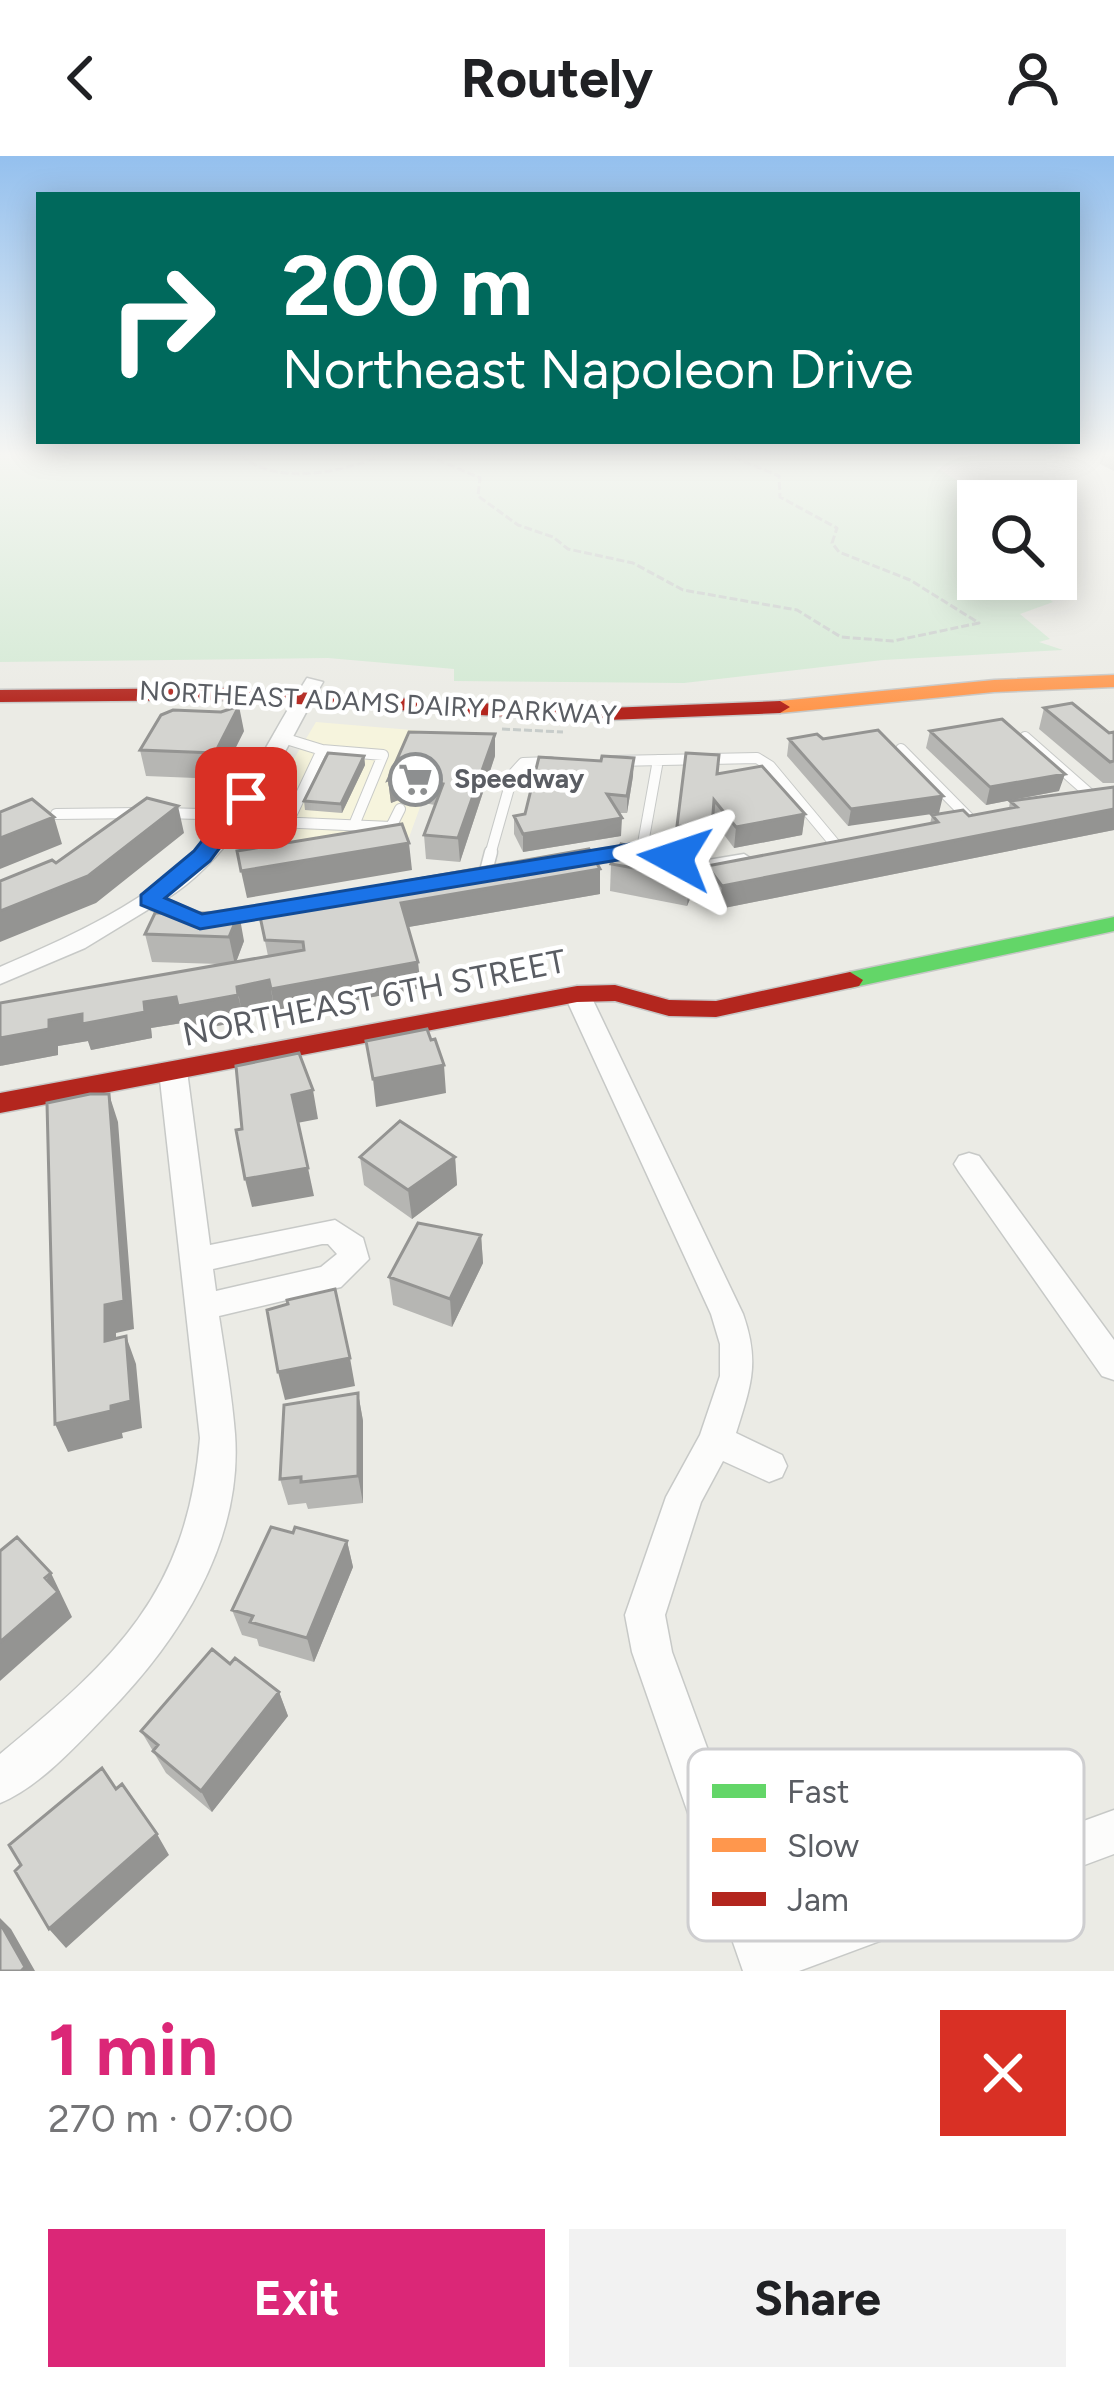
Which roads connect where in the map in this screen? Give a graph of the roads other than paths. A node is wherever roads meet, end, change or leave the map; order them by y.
1 (1114, 664) edge
2 (0, 679) edge
3 (1114, 681) edge
4 (310, 691) junction
5 (0, 696) edge
6 (1025, 737) edge
7 (283, 738) junction
8 (901, 749) edge
9 (322, 751) junction
10 (658, 760) junction
11 (564, 761) edge
12 (611, 761) edge
13 (357, 782) edge
14 (372, 783) junction
15 (1103, 795) edge
16 (346, 803) edge
17 (363, 804) junction
18 (1052, 804) edge
19 (400, 809) dead end
20 (110, 813) junction
21 (56, 814) edge
22 (234, 818) junction
23 (969, 819) edge
24 (288, 823) junction
25 (354, 825) junction
26 (103, 833) edge
27 (835, 844) edge
28 (642, 849) junction
29 (771, 856) edge
30 (497, 873) joint
31 (149, 900) junction
32 (310, 904) edge
33 (1114, 924) edge
34 (0, 976) edge
35 (577, 994) junction
36 (173, 1071) junction
37 (0, 1103) edge
38 (969, 1164) dead end
39 (196, 1261) junction
40 (202, 1307) junction
41 (1114, 1366) edge
42 (716, 1440) junction
43 (770, 1466) dead end
44 (688, 1752) edge
45 (0, 1782) edge
46 (1114, 1832) edge
47 (1084, 1844) edge
48 (830, 1941) edge
49 (765, 1966) edge

1 - 4 main road, NORTHEAST ADAMS DAIRY PARKWAY
2 - 4 main road, NORTHEAST ADAMS DAIRY PARKWAY
3 - 4 main road, NORTHEAST ADAMS DAIRY PARKWAY
4 - 5 main road, NORTHEAST ADAMS DAIRY PARKWAY
4 - 7 street
6 - 15 lane
7 - 9 lane
7 - 22 street
8 - 23 lane
9 - 14 lane
9 - 24 lane
10 - 12 lane
10 - 27 lane
10 - 28 lane
11 - 30 lane
13 - 14 lane
14 - 17 lane
15 - 18 street
16 - 17 lane
17 - 25 lane
19 - 25 lane
20 - 21 lane
20 - 22 lane
20 - 26 lane
22 - 24 lane
22 - 31 street
24 - 25 lane
28 - 29 street
28 - 30 street
31 - 32 street
31 - 34 street
33 - 35 main road, NORTHEAST 6TH STREET
35 - 36 main road, NORTHEAST 6TH STREET
35 - 42 street
36 - 37 main road, NORTHEAST 6TH STREET
36 - 39 street
38 - 41 street
39 - 40 street
39 - 40 street
40 - 45 street
42 - 43 street
42 - 44 street
46 - 47 street
48 - 49 street

